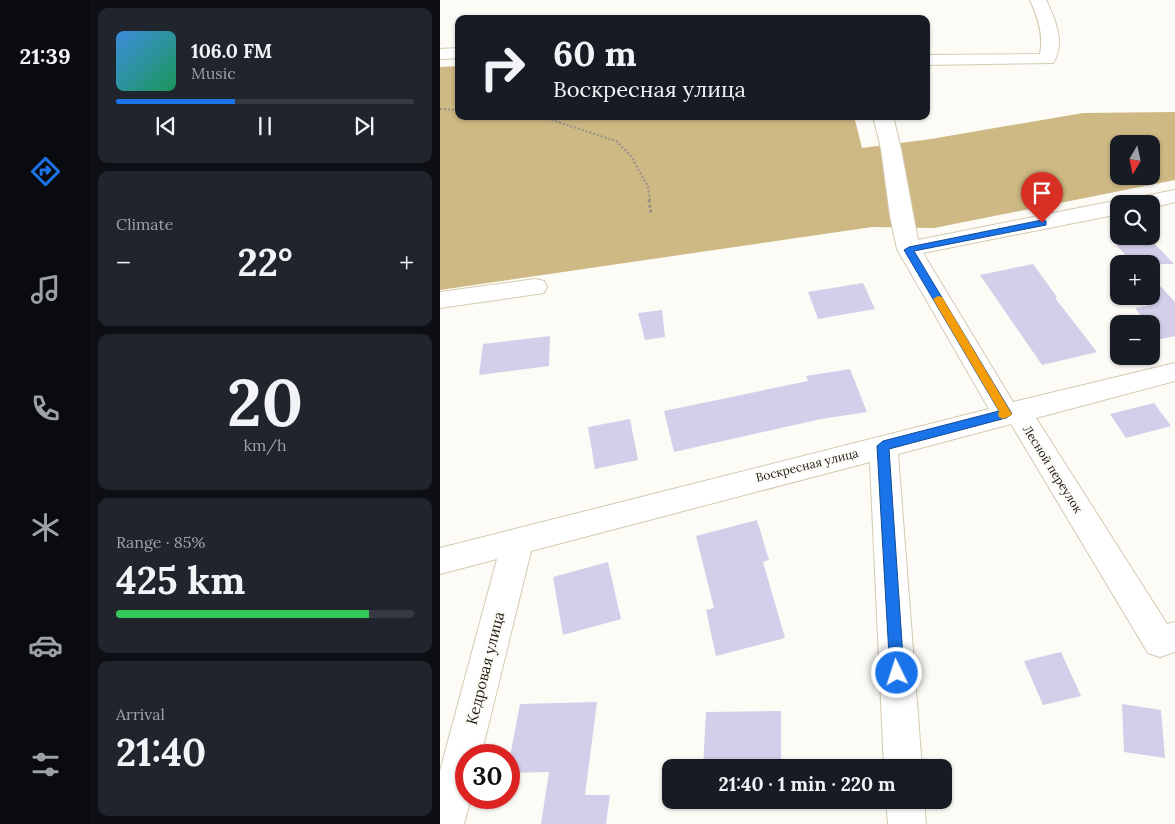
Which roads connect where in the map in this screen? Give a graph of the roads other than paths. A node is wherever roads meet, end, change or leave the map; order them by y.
1 (1038, 0) edge
2 (455, 53) edge
3 (440, 54) edge
4 (930, 60) edge
5 (884, 120) edge
6 (1175, 196) edge
7 (1160, 199) edge
8 (1110, 208) edge
9 (905, 238) junction
10 (535, 287) dead end
11 (440, 300) edge
12 (1175, 372) edge
13 (1012, 412) junction
14 (883, 446) junction
15 (518, 540) junction
16 (440, 561) edge
17 (1167, 640) edge
18 (902, 759) edge
19 (906, 809) edge
20 (445, 824) edge
21 (907, 824) edge

1 - 4 street
2 - 3 street
5 - 9 street
6 - 7 street
8 - 9 street
9 - 13 street, Лесной переулок
10 - 11 street
12 - 13 street, Воскресная улица
13 - 14 street, Воскресная улица
13 - 17 street, Лесной переулок
14 - 15 street, Воскресная улица
14 - 18 street
15 - 16 street, Воскресная улица
15 - 20 street, Кедровая улица
19 - 21 street

